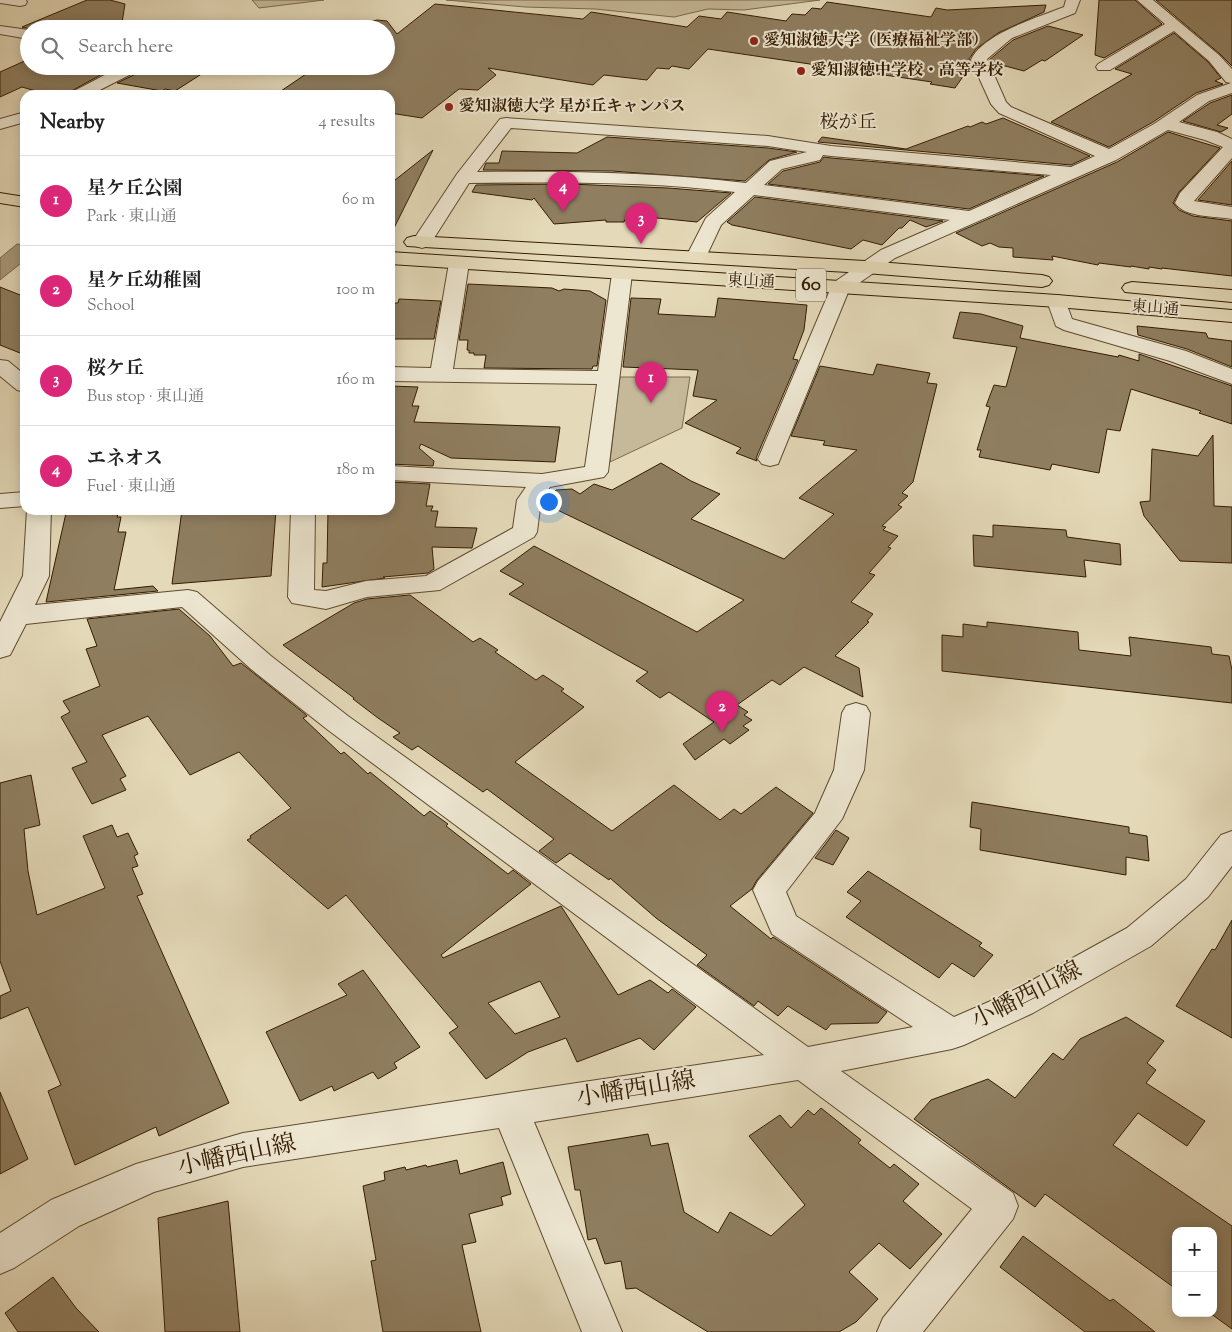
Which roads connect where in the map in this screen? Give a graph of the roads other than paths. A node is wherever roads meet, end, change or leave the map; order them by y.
1 (5, 0) edge
2 (1072, 0) edge
3 (1144, 0) edge
4 (20, 2) dead end
5 (1175, 24) junction
6 (0, 30) edge
7 (20, 34) edge
8 (1104, 67) dead end
9 (117, 75) edge
10 (1232, 79) edge
11 (1232, 88) edge
12 (88, 90) edge
13 (20, 118) edge
14 (0, 124) edge
15 (1166, 124) junction
16 (1232, 147) edge
17 (817, 149) junction
18 (1110, 156) junction
19 (1072, 172) junction
20 (463, 178) junction
21 (749, 190) junction
22 (0, 198) edge
23 (20, 201) edge
24 (1232, 213) edge
25 (970, 217) junction
26 (395, 240) edge
27 (422, 242) junction
28 (696, 257) junction
29 (395, 258) edge
30 (459, 263) junction
31 (866, 268) junction
32 (622, 274) junction
33 (840, 287) junction
34 (1113, 287) dead end
35 (1060, 292) junction
36 (1232, 296) edge
37 (1232, 316) edge
38 (0, 366) edge
39 (395, 374) edge
40 (441, 375) junction
41 (1232, 376) edge
42 (608, 378) junction
43 (20, 381) edge
44 (770, 460) dead end
45 (395, 473) edge
46 (542, 481) junction
47 (20, 499) edge
48 (0, 501) edge
49 (39, 515) edge
50 (304, 515) edge
51 (16, 616) junction
52 (0, 649) edge
53 (856, 713) dead end
54 (1232, 844) edge
55 (952, 1034) junction
56 (801, 1064) junction
57 (510, 1109) junction
58 (0, 1255) edge
59 (602, 1332) edge
60 (897, 1332) edge

1 - 4 street
2 - 18 street
3 - 5 street
5 - 8 street
5 - 10 street
6 - 7 street
9 - 12 street
11 - 15 street
13 - 14 street
15 - 16 street
15 - 18 street
16 - 24 street
17 - 19 street
17 - 20 street
17 - 21 street
18 - 19 street
19 - 25 street
20 - 21 street
20 - 27 street
21 - 25 street
21 - 28 street
22 - 23 main road
25 - 31 street
26 - 27 main road, 東山通 / 60
27 - 28 main road, 東山通 / 60
28 - 31 main road, 東山通 / 60
29 - 30 main road, 東山通 / 60
30 - 32 main road, 東山通 / 60
30 - 40 street
31 - 33 street
31 - 35 main road, 東山通 / 60
32 - 33 main road, 東山通 / 60
32 - 42 street
33 - 35 main road, 東山通 / 60
33 - 44 street
34 - 36 main road, 東山通
35 - 37 main road, 東山通 / 60
35 - 41 street
38 - 43 street
39 - 40 street
40 - 42 street
42 - 46 street
45 - 46 street
46 - 50 street
47 - 48 street
49 - 51 street
51 - 52 street
51 - 56 street
53 - 55 street
54 - 55 street, 小幡西山線
55 - 56 street, 小幡西山線
56 - 57 street, 小幡西山線
56 - 60 street
57 - 58 street, 小幡西山線
57 - 59 street

